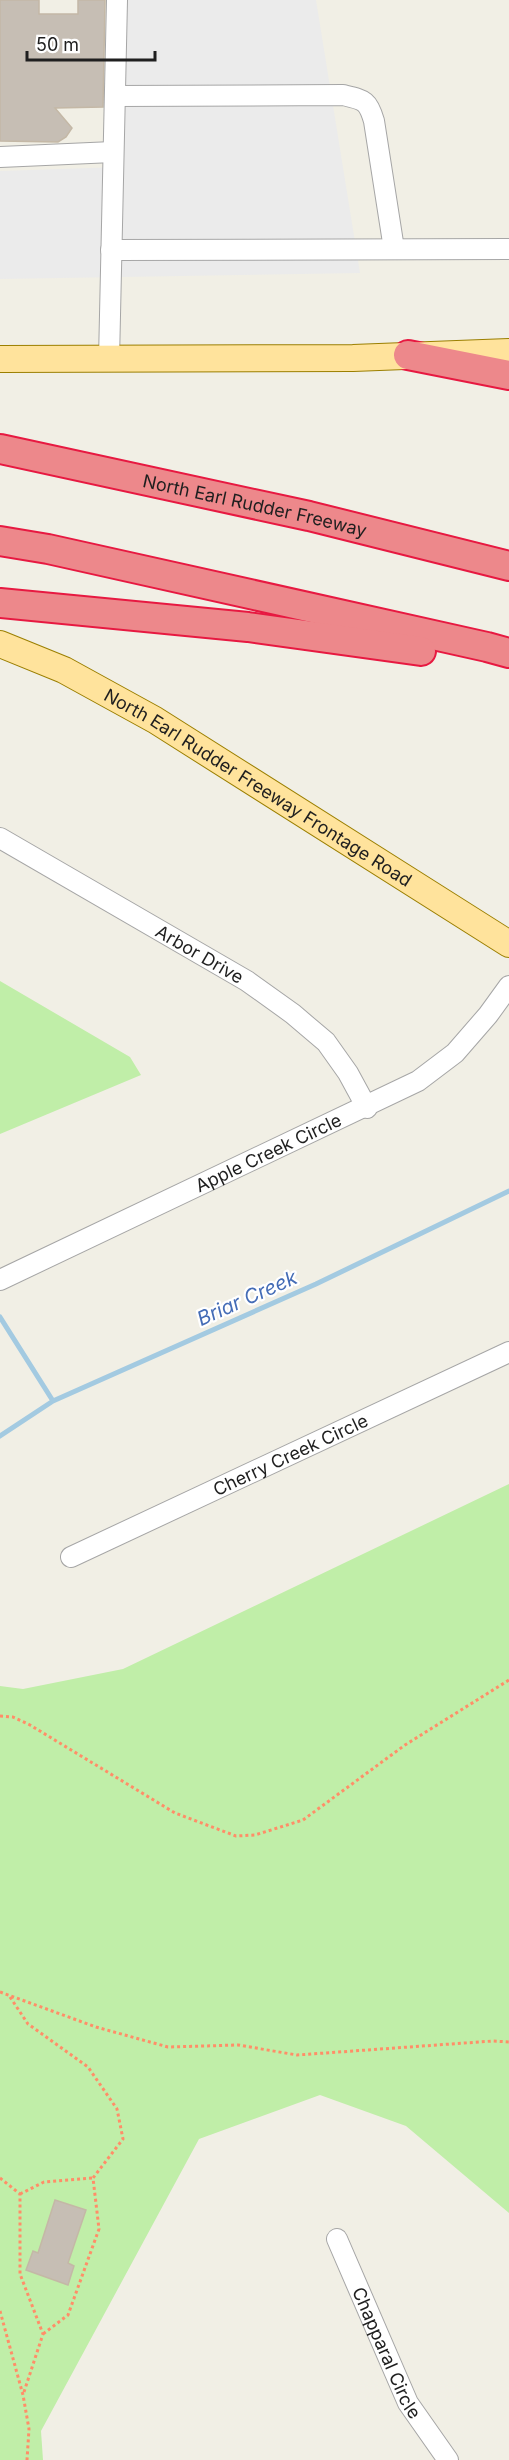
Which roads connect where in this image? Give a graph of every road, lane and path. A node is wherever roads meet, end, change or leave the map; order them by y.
1 (117, 0) edge
2 (115, 96) junction
3 (113, 152) junction
4 (0, 157) edge
5 (394, 249) junction
6 (509, 249) edge
7 (111, 250) junction
8 (509, 352) edge
9 (408, 355) junction
10 (0, 359) edge
11 (108, 360) junction
12 (509, 375) edge
13 (0, 449) edge
14 (0, 541) edge
15 (509, 566) edge
16 (0, 603) edge
17 (0, 644) edge
18 (509, 653) edge
19 (509, 668) edge
20 (0, 838) edge
21 (509, 944) edge
22 (509, 986) edge
23 (367, 1108) junction
24 (0, 1280) edge
25 (509, 1352) edge
26 (71, 1557) dead end
27 (509, 1680) edge
28 (0, 1716) edge
29 (0, 1992) edge
30 (9, 1996) junction
31 (509, 2042) edge
32 (0, 2178) edge
33 (93, 2178) junction
34 (20, 2194) junction
35 (337, 2239) dead end
36 (0, 2311) edge
37 (43, 2334) junction
38 (23, 2395) junction
39 (27, 2460) edge
40 (448, 2460) edge

1 - 2 street
2 - 3 street
2 - 5 street
3 - 4 street
3 - 7 street
5 - 6 street
5 - 7 street
7 - 11 street
8 - 9 main road
9 - 11 main road
9 - 12 highway
10 - 11 main road
13 - 15 highway, North Earl Rudder Freeway
14 - 18 highway
16 - 19 highway
17 - 21 main road, North Earl Rudder Freeway Frontage Road
20 - 23 street, Arbor Drive
22 - 23 street, Apple Creek Circle
23 - 24 street, Apple Creek Circle
25 - 26 street, Cherry Creek Circle
27 - 28 path
29 - 30 path
30 - 31 path
30 - 33 path
32 - 34 path
33 - 34 path
33 - 37 path
34 - 37 path
35 - 40 street, Chapparal Circle
36 - 38 path
37 - 38 path
38 - 39 path

